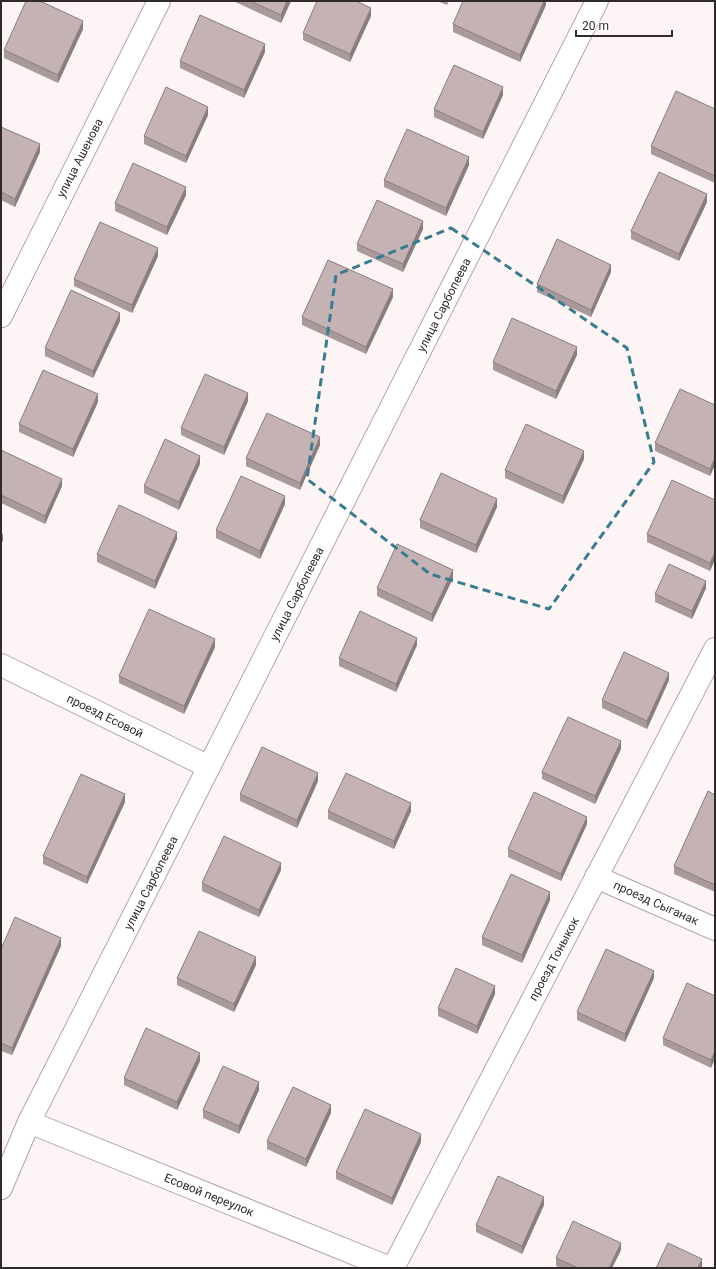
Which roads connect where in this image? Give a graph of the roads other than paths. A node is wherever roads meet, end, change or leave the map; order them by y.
1 (159, 1) edge
2 (597, 1) edge
3 (1, 316) edge
4 (715, 649) edge
5 (1, 665) edge
6 (209, 767) junction
7 (596, 877) junction
8 (715, 929) edge
9 (29, 1122) junction
10 (1, 1188) edge
11 (391, 1268) edge

1 - 3 street, улица Ашенова
2 - 6 street, улица Сарбопеева
4 - 7 street, проезд Тоныкок
5 - 6 street, проезд Есовой
6 - 9 street, улица Сарбопеева
7 - 8 street, проезд Сыганак
7 - 11 street, проезд Тоныкок
9 - 10 street, улица Сарбопеева
9 - 11 street, Есовой переулок

